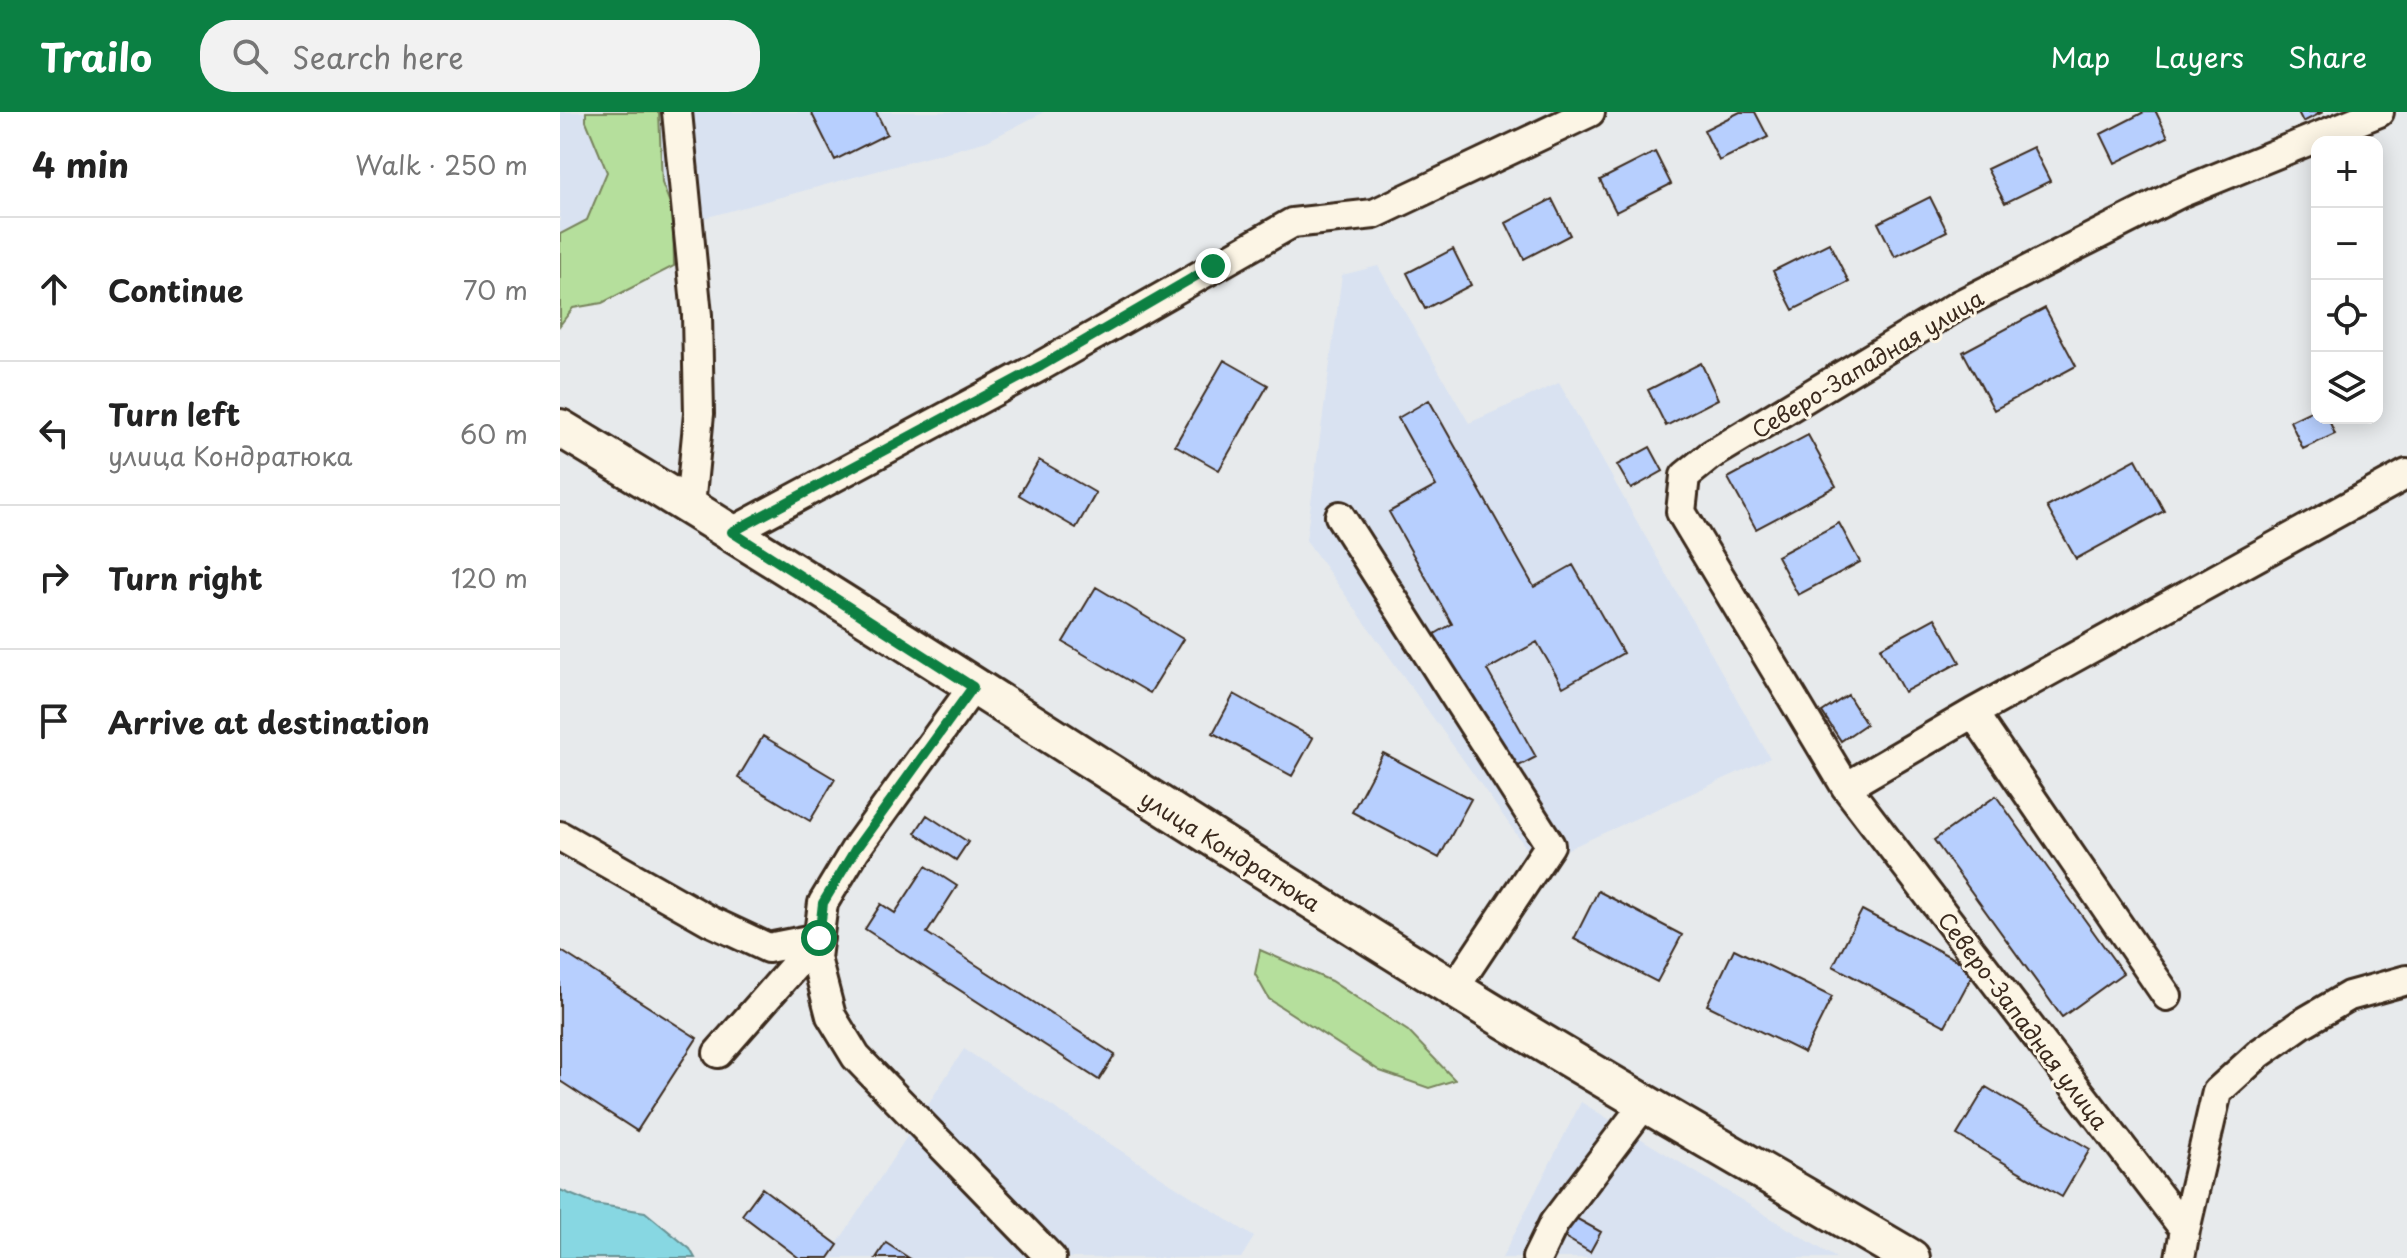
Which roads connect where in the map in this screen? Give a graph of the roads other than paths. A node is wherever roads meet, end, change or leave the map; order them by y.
1 (677, 112) edge
2 (1590, 112) edge
3 (2379, 112) edge
4 (560, 428) edge
5 (2407, 474) edge
6 (690, 506) junction
7 (1340, 516) dead end
8 (732, 532) junction
9 (973, 687) junction
10 (1973, 713) junction
11 (1846, 787) junction
12 (560, 836) edge
13 (819, 938) junction
14 (2407, 980) edge
15 (1454, 989) junction
16 (2167, 996) dead end
17 (718, 1053) dead end
18 (1646, 1102) junction
19 (2185, 1230) junction
20 (1866, 1247) edge
21 (1051, 1258) edge
22 (1537, 1258) edge
23 (1911, 1258) edge
24 (2180, 1258) edge

1 - 6 street
2 - 8 street
3 - 11 street, Северо-Западная улица
4 - 6 main road, улица Кондратюка
5 - 10 street
6 - 8 main road, улица Кондратюка
7 - 15 street
8 - 9 main road, улица Кондратюка
9 - 13 street
9 - 15 main road, улица Кондратюка
10 - 11 street
10 - 16 street
11 - 19 street, Северо-Западная улица
12 - 13 street
13 - 17 street
13 - 21 street
14 - 19 street
15 - 18 main road, улица Кондратюка
18 - 20 main road, улица Кондратюка
18 - 22 street
19 - 24 street
20 - 23 main road, улица Кондратюка

